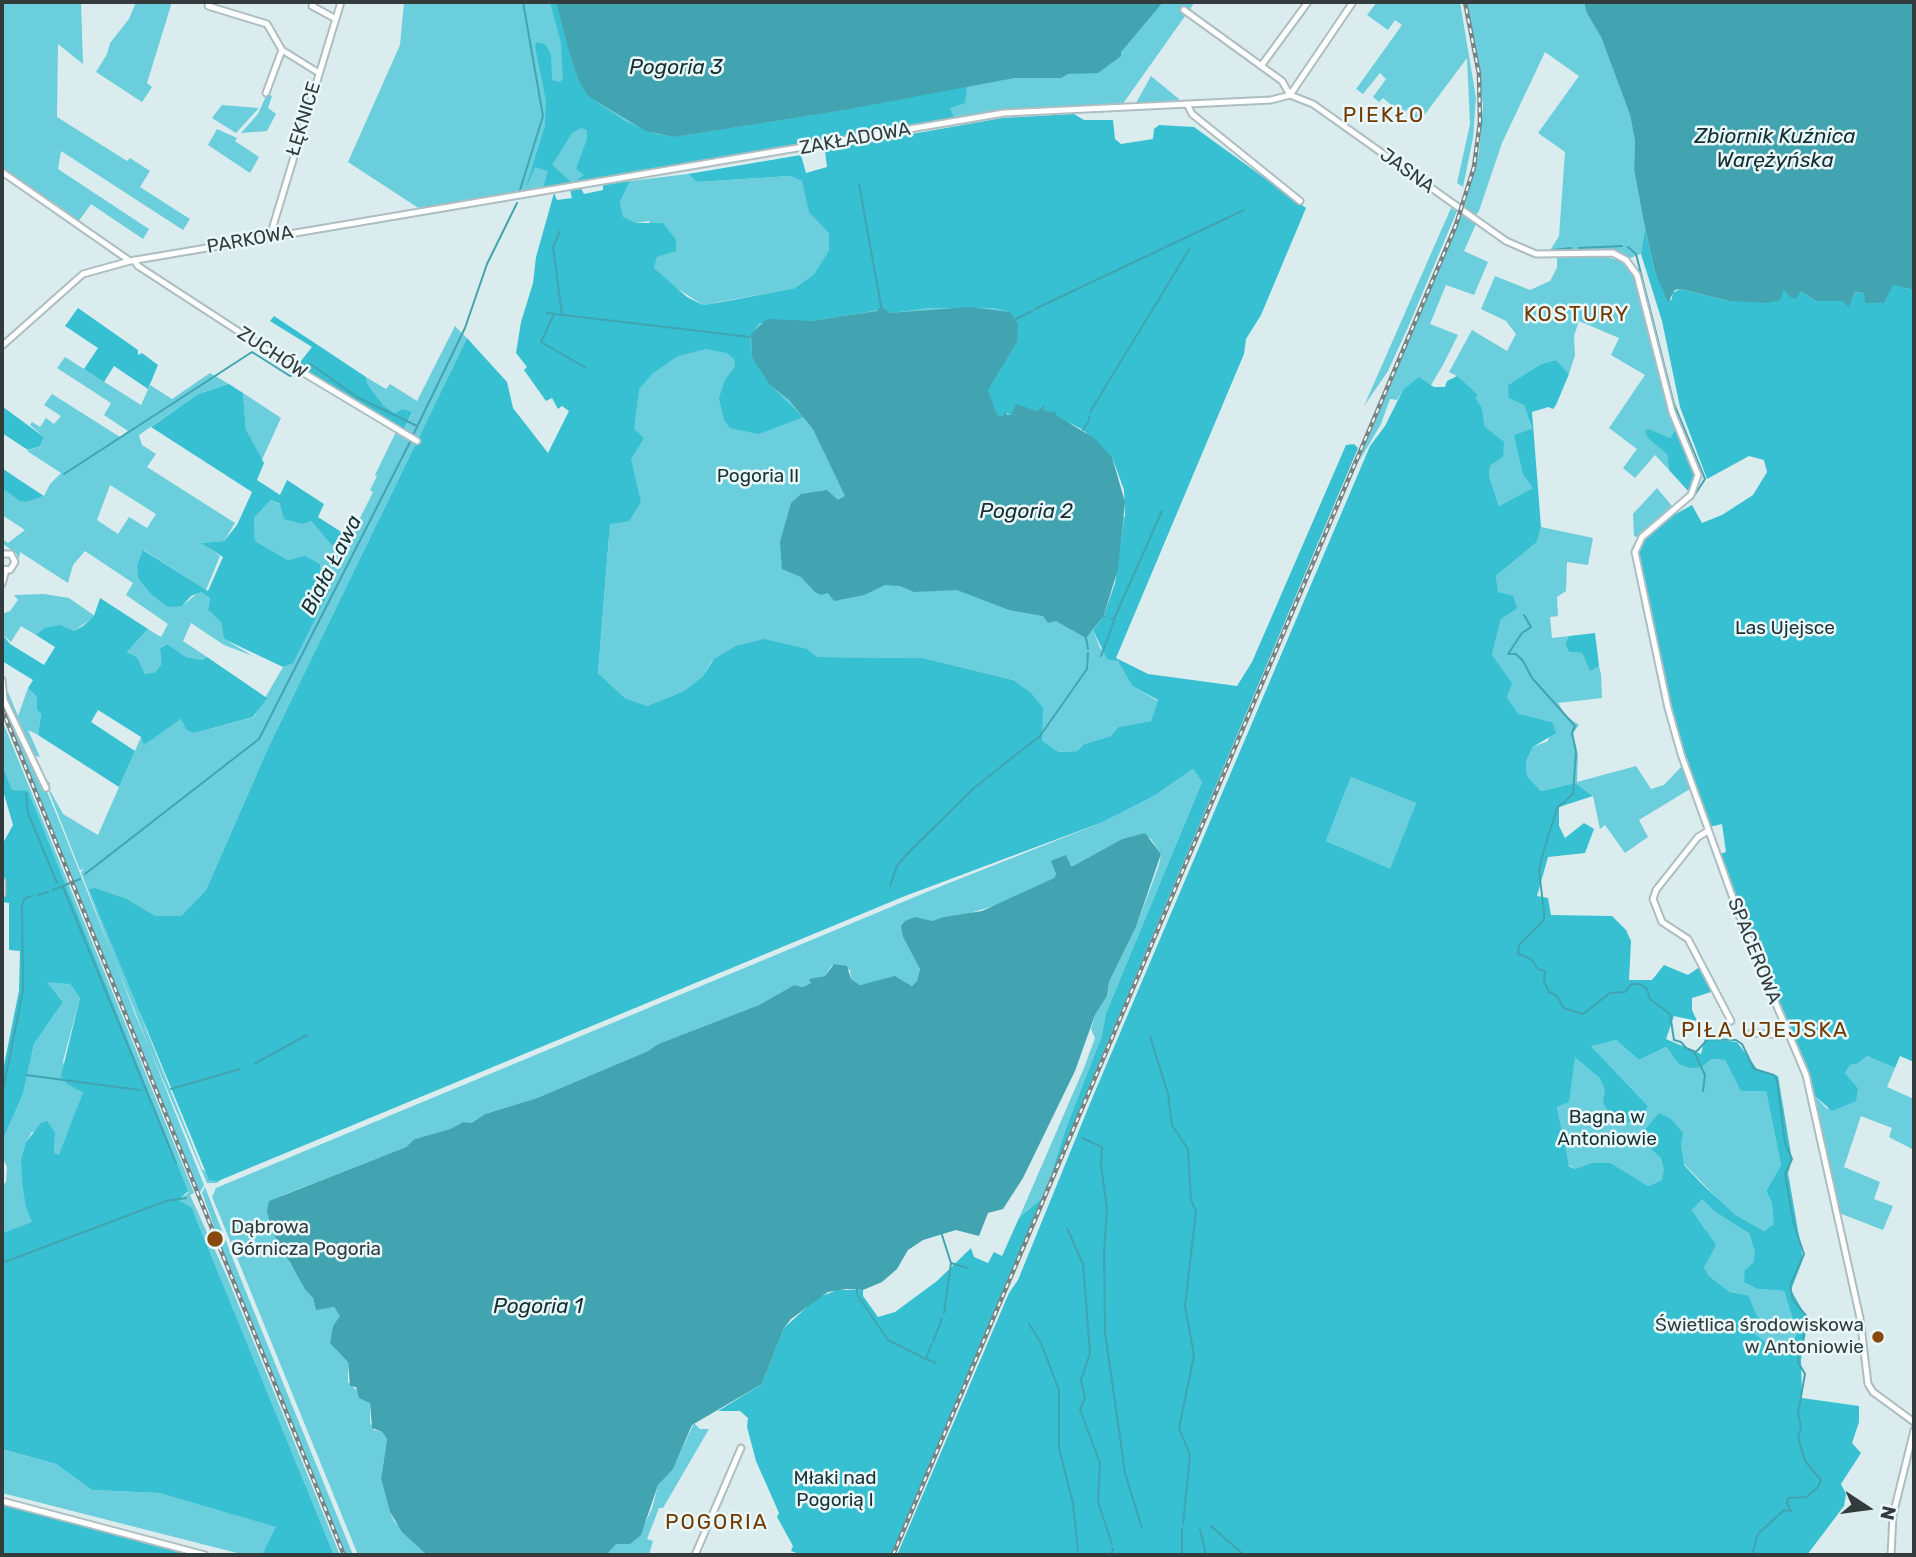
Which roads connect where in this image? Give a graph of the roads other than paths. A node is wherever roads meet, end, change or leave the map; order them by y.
1 (314, 2) edge
2 (341, 2) edge
3 (1308, 2) edge
4 (1353, 2) edge
5 (208, 6) dead end
6 (1184, 10) dead end
7 (336, 19) junction
8 (282, 50) junction
9 (1261, 66) junction
10 (319, 73) junction
11 (267, 93) dead end
12 (1290, 95) junction
13 (1187, 104) junction
14 (2, 173) edge
15 (525, 195) joint
16 (1300, 201) dead end
17 (270, 236) junction
18 (132, 260) junction
19 (2, 346) edge
20 (416, 441) dead end
21 (1638, 542) joint
22 (2, 553) edge
23 (4, 570) edge
24 (2, 583) edge
25 (2, 680) edge
26 (46, 788) dead end
27 (1708, 831) junction
28 (2, 881) edge
29 (2, 894) edge
30 (1731, 1021) dead end
31 (1751, 1033) dead end
32 (1788, 1033) junction
33 (1914, 1420) edge
34 (1914, 1430) edge
35 (741, 1448) dead end
36 (2, 1501) edge
37 (205, 1555) edge
38 (695, 1555) edge
39 (1891, 1555) edge
40 (1896, 1555) edge

1 - 7 street
2 - 7 street, ŁĘKNICE
3 - 9 street
4 - 12 street
5 - 8 street
6 - 9 street, JASNA
7 - 10 street, ŁĘKNICE
8 - 10 street
8 - 11 street
9 - 12 street, JASNA
10 - 17 street, ŁĘKNICE
12 - 13 street, ZAKŁADOWA
12 - 21 street, JASNA
13 - 15 street, ZAKŁADOWA
13 - 16 street
14 - 18 street, ZUCHÓW
15 - 17 street, PARKOWA
17 - 18 street, PARKOWA
18 - 19 street, PARKOWA
18 - 20 street, ZUCHÓW
21 - 27 street, SPACEROWA
22 - 23 street
23 - 24 street
25 - 26 street
27 - 30 street
27 - 32 street, SPACEROWA
28 - 29 street
31 - 32 street
32 - 33 street, SPACEROWA
34 - 39 street
35 - 38 street
36 - 37 street
39 - 40 street

